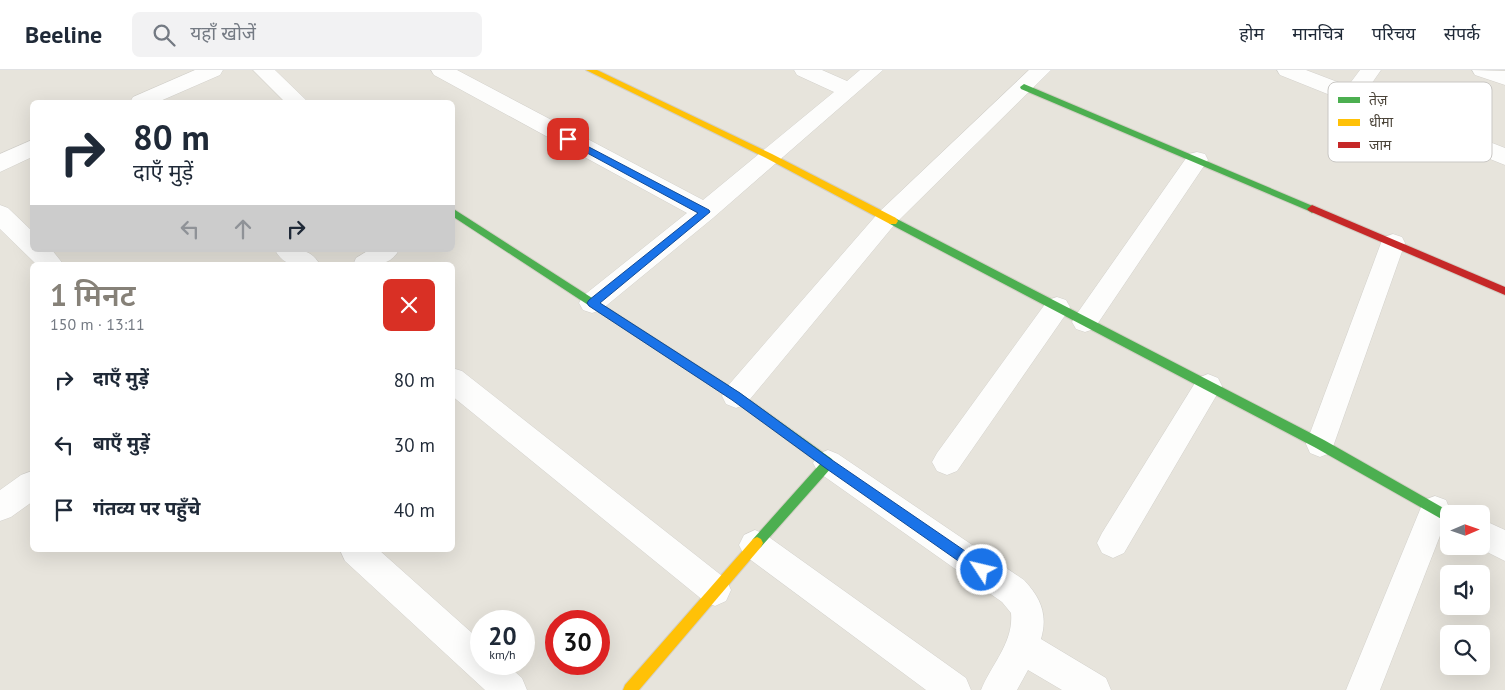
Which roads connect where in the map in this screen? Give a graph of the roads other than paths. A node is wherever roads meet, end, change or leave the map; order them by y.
1 (213, 70) edge
2 (263, 70) edge
3 (441, 70) edge
4 (590, 70) edge
5 (804, 70) edge
6 (873, 70) edge
7 (1041, 70) edge
8 (1287, 70) edge
9 (1371, 70) edge
10 (1482, 70) edge
11 (1505, 78) edge
12 (1362, 82) edge
13 (1328, 86) edge
14 (1024, 87) junction
15 (848, 90) junction
16 (145, 100) edge
17 (295, 100) edge
18 (30, 149) edge
19 (1492, 152) edge
20 (769, 156) junction
21 (1505, 157) edge
22 (1197, 160) junction
23 (0, 164) edge
24 (706, 212) junction
25 (0, 214) edge
26 (455, 214) edge
27 (887, 218) junction
28 (1393, 243) junction
29 (30, 244) edge
30 (39, 252) edge
31 (290, 252) edge
32 (384, 252) edge
33 (49, 262) edge
34 (304, 262) edge
35 (369, 262) edge
36 (1505, 291) edge
37 (592, 303) junction
38 (1057, 307) junction
39 (1085, 322) junction
40 (455, 381) edge
41 (1208, 386) junction
42 (736, 396) junction
43 (1320, 444) junction
44 (947, 462) dead end
45 (828, 463) junction
46 (30, 486) edge
47 (0, 507) edge
48 (1440, 512) edge
49 (1440, 517) edge
50 (1113, 543) dead end
51 (755, 545) junction
52 (358, 552) edge
53 (715, 590) junction
54 (1022, 646) junction
55 (510, 690) edge
56 (630, 690) edge
57 (954, 690) edge
58 (998, 690) edge
59 (1094, 690) edge
60 (1363, 690) edge

1 - 16 street
2 - 17 street
3 - 24 street
4 - 20 street
5 - 15 street
6 - 15 street
7 - 14 street
8 - 13 street
9 - 12 street
10 - 11 street
14 - 22 street
14 - 27 street
15 - 20 street
18 - 23 street
19 - 21 street
20 - 24 street
20 - 27 street
22 - 28 street
22 - 39 street
24 - 37 street
25 - 29 street
26 - 37 street
27 - 38 street
27 - 42 street
28 - 36 street
28 - 43 street
30 - 33 street
31 - 34 street
32 - 35 street
37 - 42 street
38 - 39 street
38 - 44 street
39 - 41 street
40 - 53 street
41 - 43 street
41 - 50 street
42 - 45 street
43 - 48 street
45 - 51 street
45 - 54 street
46 - 47 street
49 - 60 street
51 - 53 street
51 - 57 street
52 - 55 street
53 - 56 street
54 - 58 street
54 - 59 street

